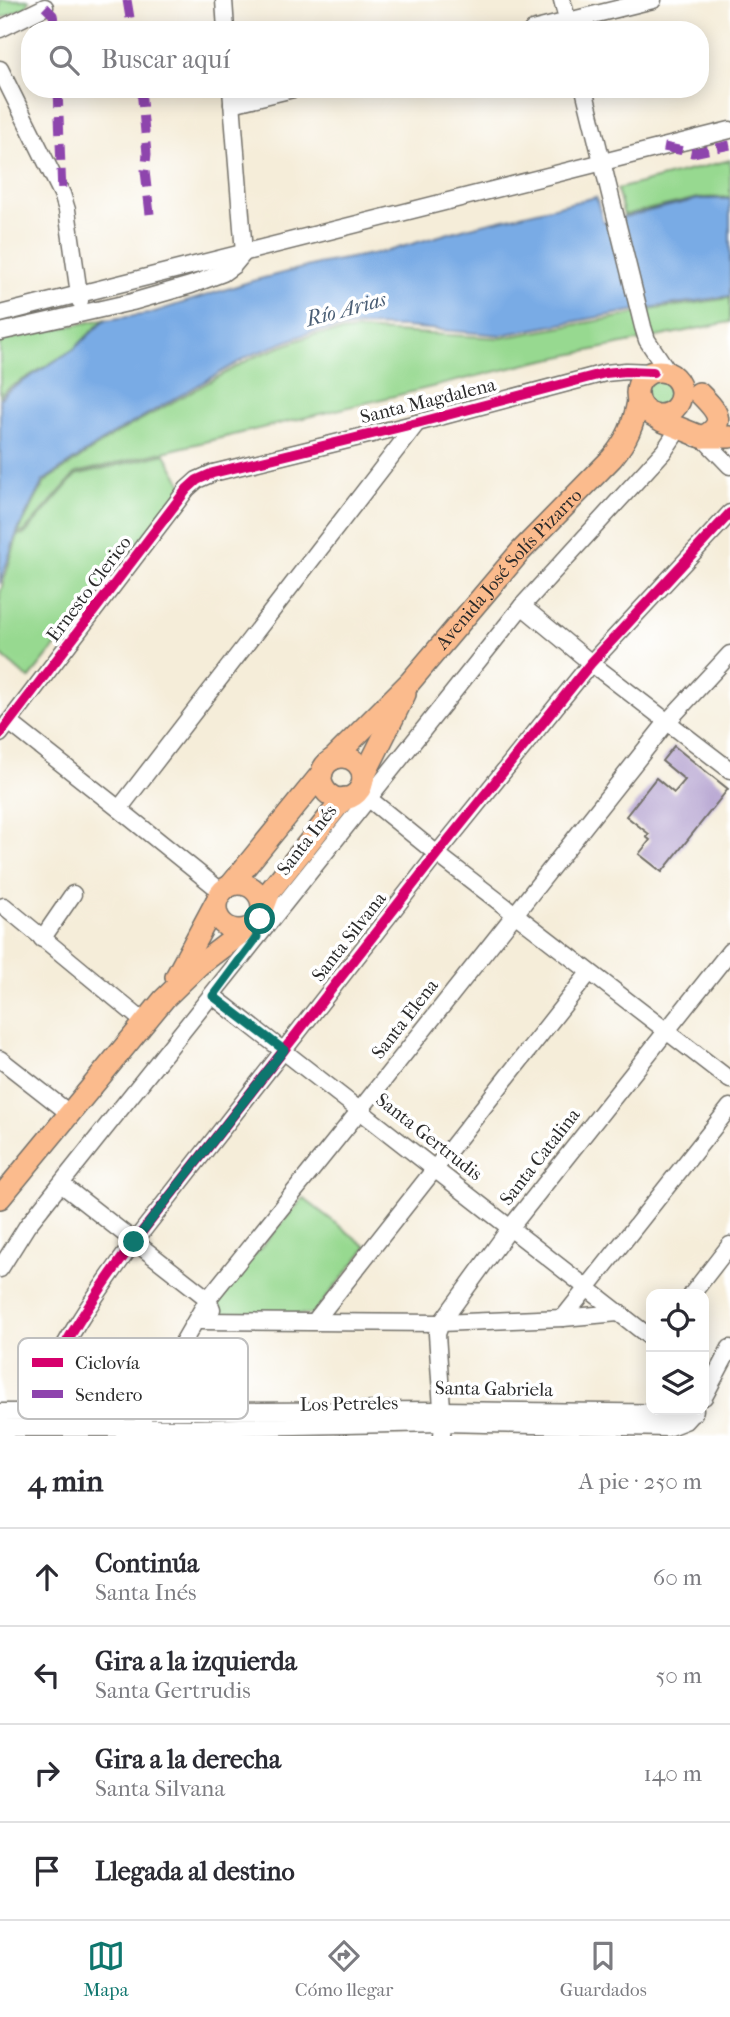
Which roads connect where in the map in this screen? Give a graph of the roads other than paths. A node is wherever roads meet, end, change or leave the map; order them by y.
1 (224, 0) edge
2 (562, 0) edge
3 (653, 0) edge
4 (44, 2) edge
5 (225, 21) edge
6 (568, 21) edge
7 (582, 21) edge
8 (0, 29) edge
9 (0, 69) edge
10 (232, 98) edge
11 (586, 98) edge
12 (730, 130) edge
13 (602, 163) junction
14 (244, 253) junction
15 (80, 293) junction
16 (0, 314) edge
17 (81, 314) junction
18 (0, 332) edge
19 (645, 334) junction
20 (699, 393) junction
21 (657, 396) junction
22 (730, 400) edge
23 (730, 410) edge
24 (417, 423) junction
25 (730, 429) edge
26 (702, 437) junction
27 (730, 437) edge
28 (664, 451) junction
29 (612, 458) junction
30 (730, 466) edge
31 (213, 473) joint
32 (730, 513) edge
33 (522, 606) junction
34 (730, 654) edge
35 (591, 663) junction
36 (410, 682) junction
37 (667, 722) junction
38 (4, 728) edge
39 (327, 766) junction
40 (730, 770) edge
41 (358, 792) junction
42 (119, 809) junction
43 (437, 854) junction
44 (223, 893) junction
45 (74, 894) dead end
46 (4, 906) dead end
47 (514, 914) junction
48 (259, 923) junction
49 (42, 939) junction
50 (730, 951) edge
51 (589, 973) junction
52 (213, 996) junction
53 (164, 999) junction
54 (144, 1022) junction
55 (666, 1031) junction
56 (284, 1050) junction
57 (0, 1059) edge
58 (730, 1080) edge
59 (730, 1107) edge
60 (360, 1110) junction
61 (69, 1113) junction
62 (435, 1169) junction
63 (61, 1184) junction
64 (0, 1198) edge
65 (510, 1228) junction
66 (134, 1242) junction
67 (730, 1245) edge
68 (0, 1269) edge
69 (585, 1289) junction
70 (696, 1289) edge
71 (208, 1299) junction
72 (618, 1313) junction
73 (563, 1318) junction
74 (195, 1321) junction
75 (217, 1321) junction
76 (315, 1321) junction
77 (441, 1323) junction
78 (646, 1334) edge
79 (70, 1338) edge
80 (186, 1338) edge
81 (730, 1349) edge
82 (709, 1382) edge
83 (18, 1411) edge
84 (0, 1412) edge
85 (646, 1413) edge
86 (248, 1414) edge
87 (143, 1419) joint
88 (442, 1423) edge
89 (0, 1428) edge
90 (163, 1432) edge
91 (200, 1432) edge

1 - 5 street
2 - 6 street
3 - 7 street
4 - 8 street
9 - 15 street
10 - 14 street
11 - 13 street, Avenida José Solís Pizarro
12 - 13 street
13 - 14 street
13 - 19 street, Avenida José Solís Pizarro
14 - 15 street
14 - 17 street
15 - 16 street
15 - 17 street
17 - 18 street
19 - 21 street, Avenida José Solís Pizarro
19 - 21 street, Avenida José Solís Pizarro
20 - 21 main road
20 - 22 main road
20 - 26 main road
21 - 24 street, Santa Magdalena
21 - 26 main road
21 - 28 street
21 - 29 main road, Avenida José Solís Pizarro
21 - 29 main road, Avenida José Solís Pizarro
23 - 25 main road
24 - 31 street, Santa Magdalena
24 - 42 street
26 - 27 main road
26 - 28 street
26 - 30 street
28 - 33 street
29 - 36 main road, Avenida José Solís Pizarro
31 - 38 street, Ernesto Clerico
32 - 35 street, Santa Silvana
33 - 35 street
33 - 41 street
34 - 37 street, Santa Elena
35 - 37 street
35 - 43 street, Santa Silvana
36 - 39 main road, Avenida José Solís Pizarro
36 - 41 main road, Avenida José Solís Pizarro
37 - 40 street
37 - 47 street, Santa Elena
38 - 42 street
39 - 41 main road
39 - 41 main road
39 - 44 main road, Avenida José Solís Pizarro
41 - 43 street
41 - 48 main road, Avenida José Solís Pizarro
42 - 44 street
43 - 47 street
43 - 56 street, Santa Silvana
44 - 48 main road
44 - 48 main road
44 - 53 main road, Avenida José Solís Pizarro
45 - 49 street
46 - 49 street
47 - 51 street
47 - 60 street, Santa Elena
48 - 52 street
48 - 53 main road, Avenida José Solís Pizarro
49 - 54 street
50 - 55 street, Santa Catalina
51 - 55 street
51 - 62 street
52 - 56 street, Santa Gertrudis
52 - 63 street
53 - 54 main road, Avenida José Solís Pizarro
54 - 61 main road, Avenida José Solís Pizarro
55 - 58 street
55 - 65 street, Santa Catalina
56 - 60 street, Santa Gertrudis
56 - 66 street, Santa Silvana
57 - 61 street
59 - 69 street
60 - 62 street, Santa Gertrudis
60 - 71 street, Santa Elena
61 - 64 main road, Avenida José Solís Pizarro
62 - 65 street, Santa Gertrudis
62 - 76 street
63 - 66 street
63 - 68 street
65 - 69 street, Santa Gertrudis
65 - 77 street, Santa Catalina
66 - 71 street
66 - 79 street, Santa Silvana
67 - 70 street
69 - 72 street, Santa Gertrudis
69 - 73 street
71 - 74 street, Santa Elena
71 - 75 street
72 - 73 street
72 - 78 street, Santa Gertrudis
73 - 77 street
74 - 75 street
74 - 80 street, Santa Elena
75 - 76 street
76 - 77 street
77 - 88 street
81 - 82 street
83 - 84 street, Santa Gabriela
85 - 88 street, Santa Gabriela
86 - 88 street, Santa Gabriela
87 - 89 street, Los Petreles
87 - 90 street, Los Petreles
88 - 91 street, Los Petreles
90 - 91 street, Los Petreles

